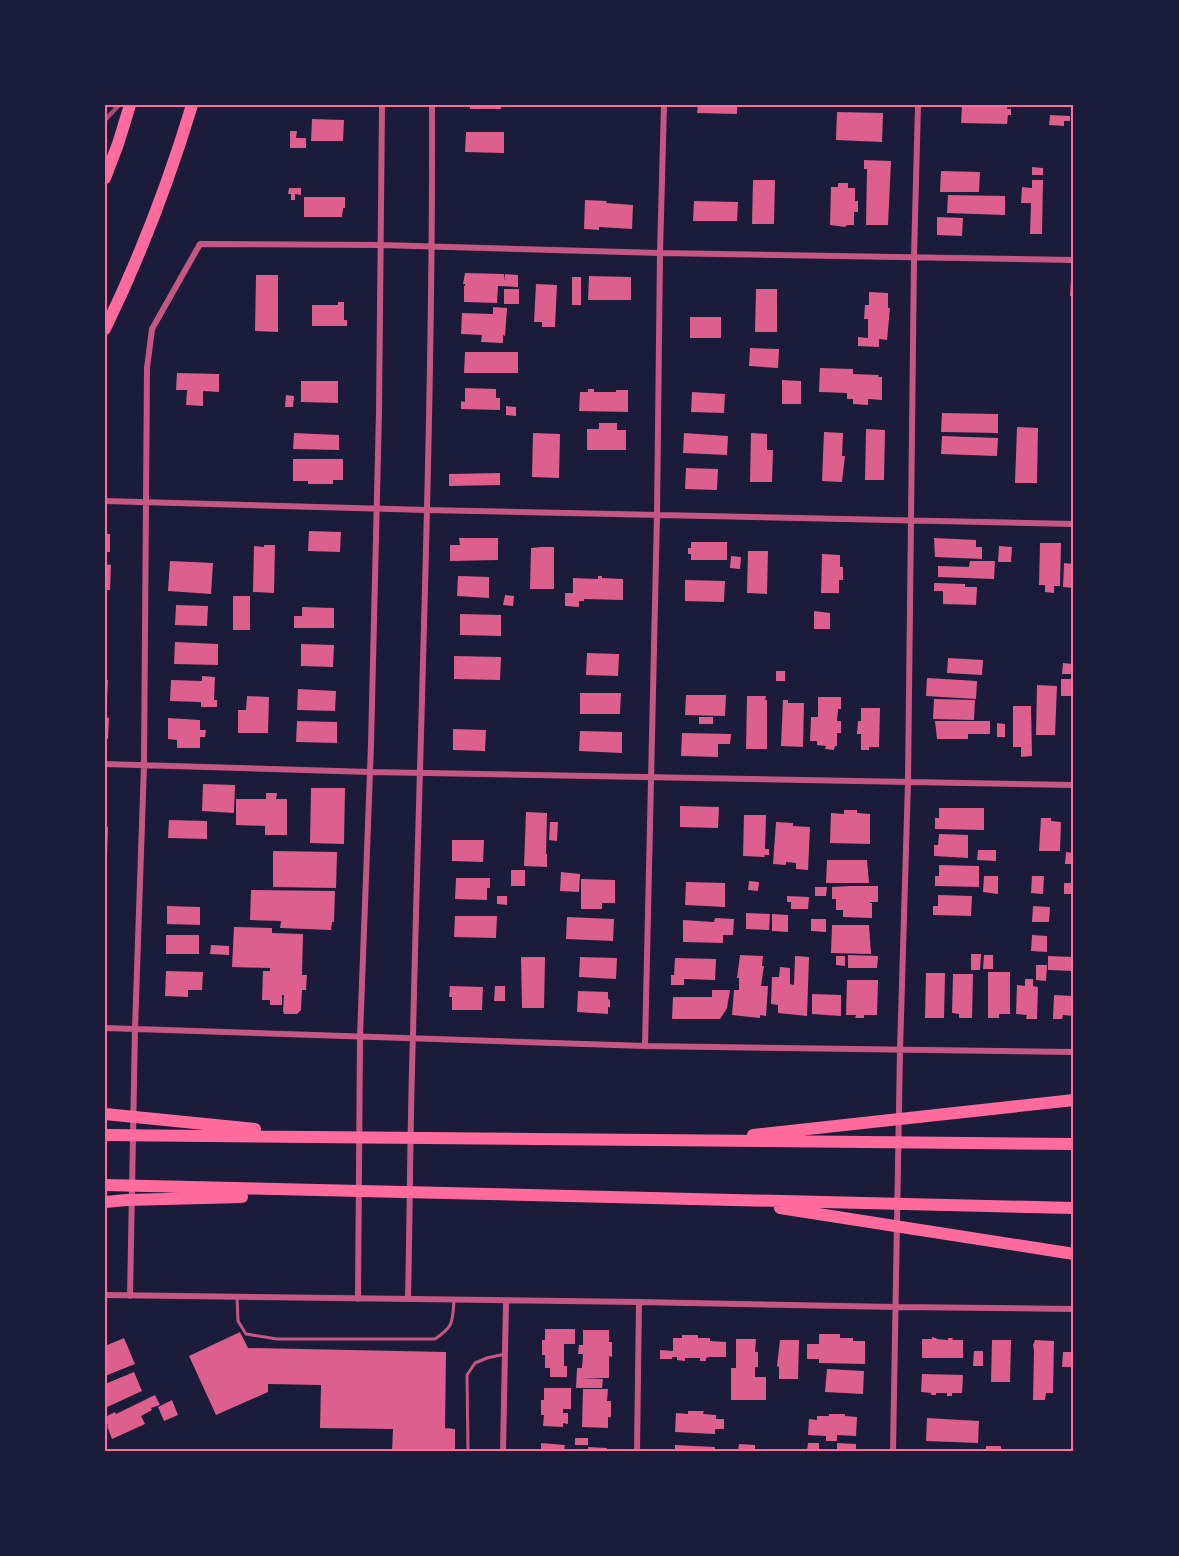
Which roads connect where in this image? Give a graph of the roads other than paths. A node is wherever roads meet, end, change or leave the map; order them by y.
1 (130, 105) edge
2 (192, 105) edge
3 (382, 105) edge
4 (432, 105) edge
5 (664, 105) edge
6 (918, 105) edge
7 (105, 178) edge
8 (380, 245) junction
9 (432, 246) junction
10 (660, 253) junction
11 (914, 256) junction
12 (1074, 260) edge
13 (105, 329) edge
14 (105, 501) edge
15 (145, 501) junction
16 (376, 508) junction
17 (427, 510) junction
18 (657, 515) junction
19 (911, 521) junction
20 (1074, 524) edge
21 (105, 764) edge
22 (144, 765) junction
23 (370, 772) junction
24 (420, 773) junction
25 (650, 777) junction
26 (908, 782) junction
27 (1074, 785) edge
28 (105, 1028) edge
29 (135, 1029) junction
30 (360, 1036) junction
31 (412, 1039) junction
32 (645, 1046) junction
33 (900, 1050) junction
34 (1074, 1052) edge
35 (1074, 1100) edge
36 (105, 1114) edge
37 (105, 1135) edge
38 (331, 1137) junction
39 (694, 1142) junction
40 (1074, 1144) edge
41 (105, 1185) edge
42 (384, 1193) junction
43 (734, 1201) junction
44 (105, 1202) edge
45 (1074, 1208) edge
46 (1074, 1254) edge
47 (105, 1295) edge
48 (130, 1296) junction
49 (237, 1297) junction
50 (358, 1299) junction
51 (408, 1299) junction
52 (454, 1300) junction
53 (506, 1301) junction
54 (639, 1302) junction
55 (896, 1308) junction
56 (1074, 1309) edge
57 (505, 1354) junction
58 (468, 1451) edge
59 (503, 1451) edge
60 (637, 1451) edge
61 (893, 1451) edge

1 - 7 highway
2 - 13 highway
3 - 8 street
4 - 9 street
5 - 10 street
6 - 11 street
8 - 9 street
8 - 15 street
8 - 16 street
9 - 10 street
9 - 17 street
10 - 11 street
10 - 18 street
11 - 12 street
11 - 19 street
14 - 15 street
15 - 16 street
15 - 22 street
16 - 17 street
16 - 23 street
17 - 18 street
17 - 24 street
18 - 19 street
18 - 25 street
19 - 20 street
19 - 26 street
21 - 22 street
22 - 23 street
22 - 29 street
23 - 24 street
23 - 30 street
24 - 25 street
24 - 31 street
25 - 26 street
25 - 32 street
26 - 27 street
26 - 33 street
28 - 29 street
29 - 30 street
29 - 48 street
30 - 31 street
30 - 50 street
31 - 32 street
31 - 51 street
32 - 33 street
33 - 34 street
33 - 55 street
35 - 39 highway
36 - 38 highway
37 - 38 highway
38 - 39 highway
39 - 40 highway
41 - 42 highway
42 - 43 highway
42 - 44 highway
43 - 45 highway
43 - 46 highway
47 - 48 street
48 - 49 street
49 - 50 street
49 - 52 lane
50 - 51 street
51 - 52 street
52 - 53 street
53 - 54 street
53 - 57 street
54 - 55 street
54 - 60 street
55 - 56 street
55 - 61 street
57 - 58 lane
57 - 59 street

